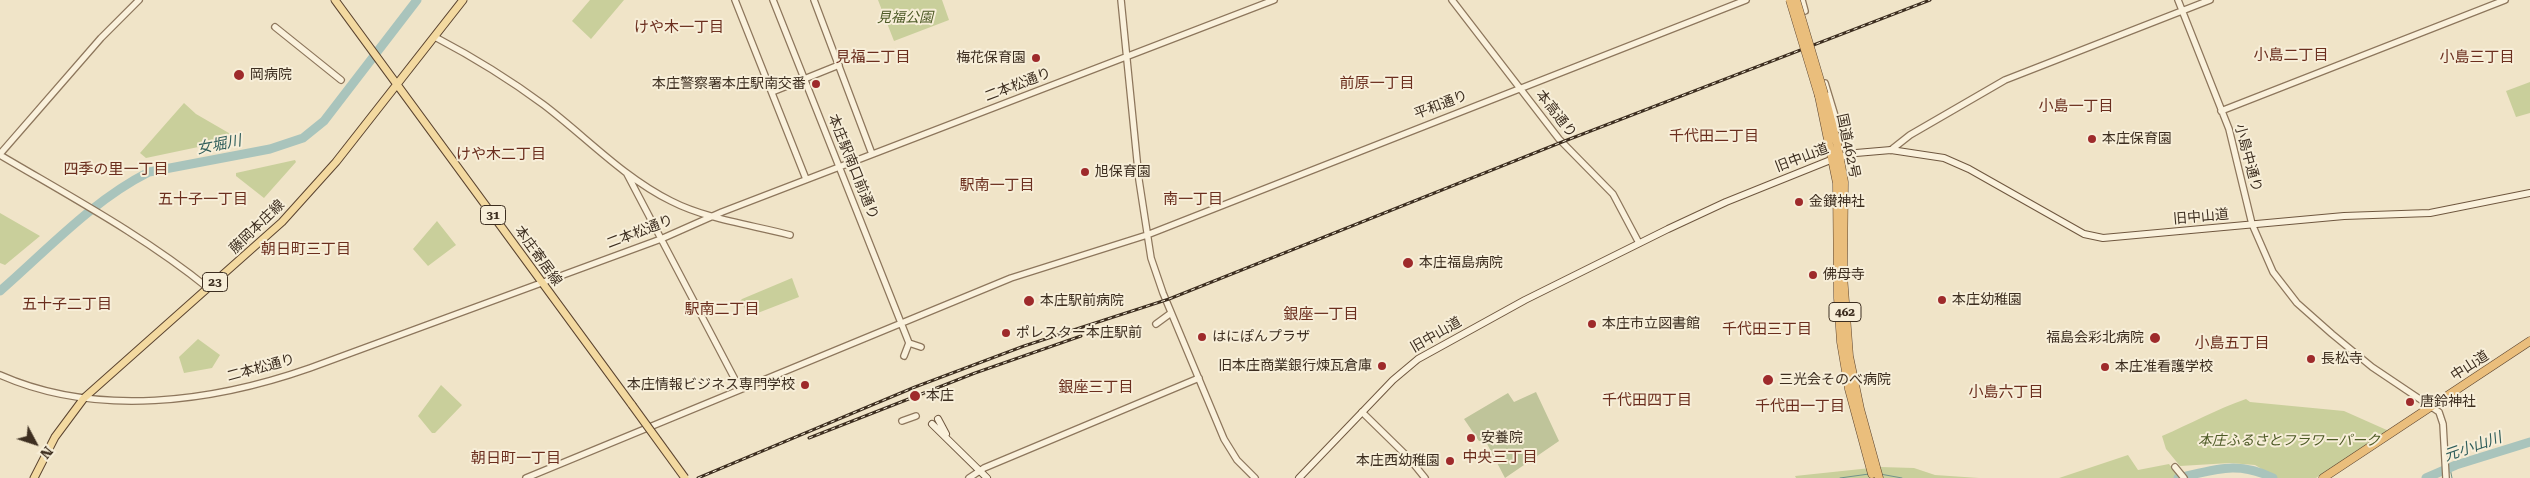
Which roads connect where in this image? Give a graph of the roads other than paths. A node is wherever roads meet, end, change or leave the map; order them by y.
1 (139, 0) edge
2 (335, 0) edge
3 (463, 0) edge
4 (735, 0) edge
5 (773, 0) edge
6 (814, 0) edge
7 (1121, 0) edge
8 (1274, 0) edge
9 (1452, 0) edge
10 (1746, 0) edge
11 (1790, 0) edge
12 (1796, 0) edge
13 (1802, 0) edge
14 (2178, 0) edge
15 (2210, 0) edge
16 (2505, 0) edge
17 (2182, 10) junction
18 (1805, 11) dead end
19 (275, 26) dead end
20 (435, 36) junction
21 (1126, 58) junction
22 (839, 65) junction
23 (805, 78) junction
24 (342, 80) dead end
25 (1825, 83) dead end
26 (397, 85) junction
27 (1520, 88) junction
28 (772, 92) junction
29 (1821, 95) junction
30 (2221, 111) junction
31 (1839, 129) dead end
32 (1891, 150) junction
33 (0, 154) edge
34 (872, 154) junction
35 (1837, 158) junction
36 (838, 167) junction
37 (625, 171) junction
38 (806, 179) junction
39 (2530, 193) edge
40 (713, 215) junction
41 (2252, 224) junction
42 (1146, 235) junction
43 (790, 236) dead end
44 (661, 239) junction
45 (1639, 243) junction
46 (542, 282) junction
47 (208, 288) junction
48 (1171, 313) junction
49 (1174, 320) junction
50 (901, 323) junction
51 (2530, 341) edge
52 (909, 343) junction
53 (921, 347) dead end
54 (904, 356) dead end
55 (0, 375) edge
56 (1199, 378) junction
57 (740, 389) junction
58 (84, 398) junction
59 (2432, 406) junction
60 (1362, 412) junction
61 (916, 416) dead end
62 (902, 421) dead end
63 (935, 422) dead end
64 (1872, 465) junction
65 (2175, 467) dead end
66 (980, 471) junction
67 (2446, 476) edge
68 (34, 478) edge
69 (526, 478) edge
70 (685, 478) edge
71 (969, 478) edge
72 (987, 478) edge
73 (1255, 478) edge
74 (1299, 478) edge
75 (1425, 478) edge
76 (1873, 478) edge
77 (1878, 478) edge
78 (2184, 478) edge
79 (2323, 478) edge

1 - 33 street
2 - 26 main road, 本庄寄居線 / 31
3 - 20 main road, 藤岡本庄線 / 23
4 - 28 street
5 - 23 street, 本庄駅南口前通り
6 - 22 street
7 - 21 street
8 - 21 street, 二本松通り
9 - 27 street, 本高通り
10 - 27 street, 平和通り
11 - 29 highway, 国道462号 / 462, bridge
12 - 29 highway, 国道462号 / 462, bridge
13 - 18 street
14 - 17 street
15 - 17 street
16 - 30 street, 小島中通り
17 - 30 street
17 - 32 street
19 - 24 street
20 - 26 main road, 藤岡本庄線 / 23
20 - 37 street
21 - 34 street, 二本松通り
21 - 42 street
22 - 23 street
22 - 34 street
23 - 28 street
23 - 36 street, 本庄駅南口前通り
25 - 31 street
26 - 46 main road, 本庄寄居線 / 31
26 - 47 main road, 藤岡本庄線 / 23
27 - 42 street, 平和通り
27 - 45 street, 本高通り
28 - 38 street
29 - 35 highway, 国道462号 / 462
30 - 41 street, 小島中通り
32 - 35 main road, 旧中山道
32 - 41 main road, 旧中山道
33 - 47 street
34 - 36 street, 二本松通り
35 - 45 main road, 旧中山道
35 - 64 highway, 国道462号 / 462
36 - 38 street, 二本松通り
36 - 50 street, 本庄駅南口前通り
37 - 40 street
37 - 44 street
38 - 40 street, 二本松通り
39 - 41 main road, 旧中山道
40 - 43 street
40 - 44 street, 二本松通り
41 - 59 street, 小島中通り
42 - 48 street
42 - 50 street, 平和通り
44 - 46 street, 二本松通り
44 - 57 street
45 - 60 main road, 旧中山道
46 - 58 street, 二本松通り
46 - 70 main road, 本庄寄居線 / 31, bridge
47 - 58 main road, 藤岡本庄線 / 23
48 - 49 street
48 - 49 street
49 - 56 street
50 - 52 street, 本庄駅南口前通り
50 - 57 street, 平和通り
51 - 59 highway, 中山道
52 - 53 street
52 - 54 street
55 - 58 street, 二本松通り
56 - 66 street
56 - 73 street
57 - 69 street, 平和通り
58 - 68 main road, 藤岡本庄線 / 23
59 - 67 street
59 - 79 highway, 中山道
60 - 74 main road, 旧中山道
60 - 75 street
61 - 62 street
63 - 66 main road
64 - 76 highway, 国道462号 / 462
64 - 77 highway, 国道462号 / 462
65 - 78 street
66 - 71 street
66 - 72 main road

